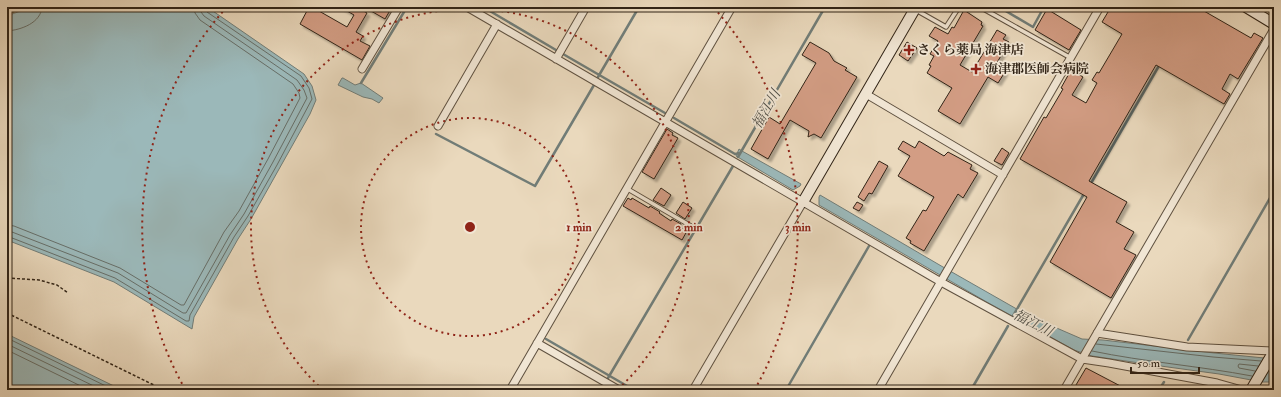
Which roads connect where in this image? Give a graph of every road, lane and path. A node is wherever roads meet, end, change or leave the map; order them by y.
1 (24, 7) edge
2 (399, 7) edge
3 (467, 7) edge
4 (586, 7) edge
5 (732, 7) edge
6 (959, 7) edge
7 (980, 7) edge
8 (1100, 7) edge
9 (1246, 7) edge
10 (915, 8) edge
11 (7, 13) edge
12 (497, 24) junction
13 (1274, 24) edge
14 (1274, 29) edge
15 (1071, 58) junction
16 (556, 59) junction
17 (362, 69) dead end
18 (866, 94) junction
19 (666, 122) junction
20 (438, 126) dead end
21 (1003, 175) junction
22 (626, 188) junction
23 (803, 202) junction
24 (691, 226) dead end
25 (7, 278) edge
26 (942, 280) junction
27 (68, 293) dead end
28 (7, 313) edge
29 (1096, 334) junction
30 (537, 343) junction
31 (1273, 352) edge
32 (1083, 357) junction
33 (1253, 387) edge
34 (164, 390) edge
35 (510, 390) edge
36 (619, 390) edge
37 (693, 390) edge
38 (878, 390) edge
39 (1064, 390) edge
40 (1242, 390) edge

1 - 11 path
2 - 17 street
3 - 12 street
4 - 16 street
5 - 19 street
6 - 10 lane
7 - 15 lane
8 - 15 street
9 - 13 street
10 - 18 street
12 - 16 street
12 - 20 street
14 - 29 street
15 - 21 street
16 - 19 street
18 - 21 street
18 - 23 street
19 - 22 street
19 - 23 street
21 - 26 street
22 - 24 lane
22 - 30 street
23 - 26 street
23 - 37 street
25 - 27 path
26 - 32 street
26 - 38 street
28 - 34 path
29 - 31 street
29 - 32 street
30 - 35 street
30 - 36 street
31 - 33 street
32 - 39 street
32 - 40 street

